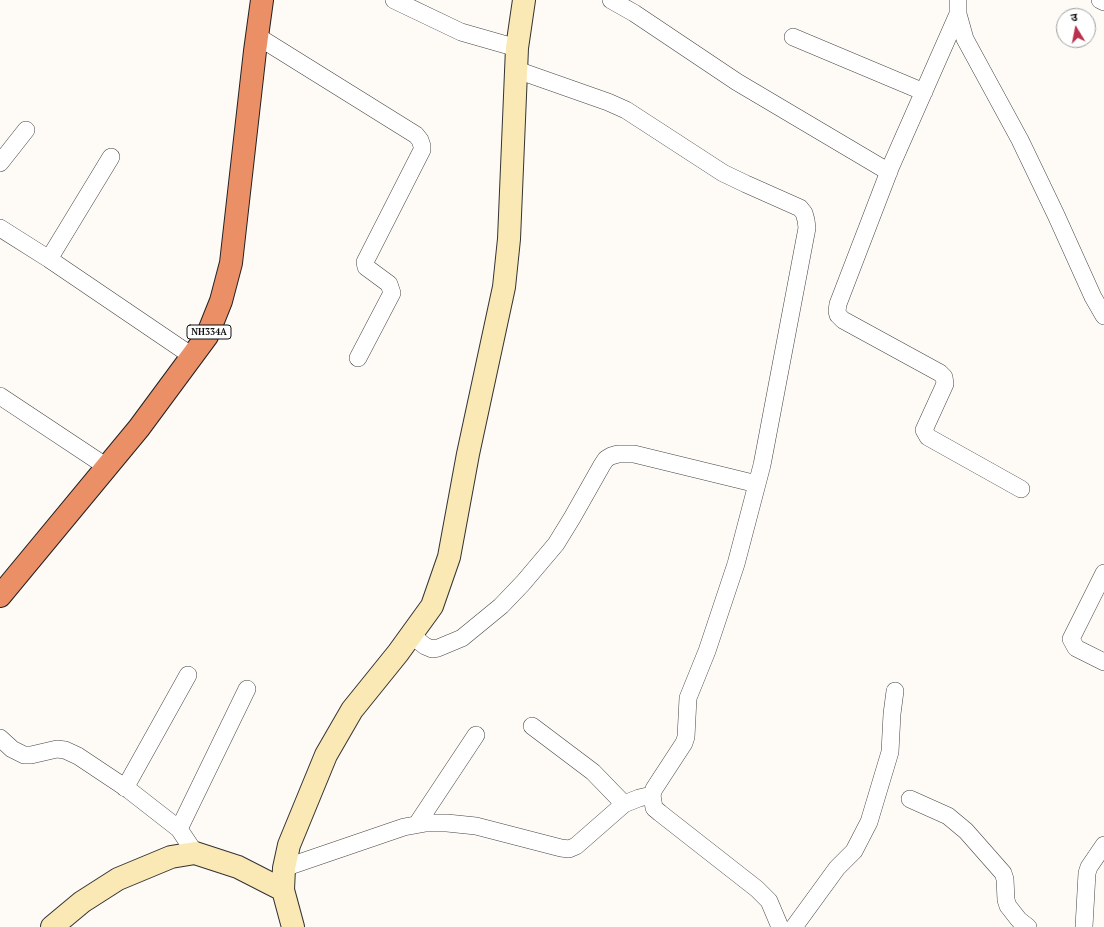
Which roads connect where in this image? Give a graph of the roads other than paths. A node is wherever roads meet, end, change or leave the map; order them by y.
1 (262, 0) edge
2 (394, 0) edge
3 (524, 0) edge
4 (611, 0) edge
5 (1100, 0) edge
6 (1104, 2) edge
7 (958, 7) edge
8 (257, 36) junction
9 (793, 37) dead end
10 (517, 48) junction
11 (517, 70) junction
12 (924, 92) junction
13 (26, 130) dead end
14 (111, 158) dead end
15 (1, 159) edge
16 (889, 172) junction
17 (0, 228) edge
18 (49, 259) junction
19 (1104, 316) edge
20 (192, 356) junction
21 (358, 358) dead end
22 (0, 396) edge
23 (107, 467) junction
24 (757, 484) junction
25 (1021, 489) dead end
26 (1104, 573) edge
27 (0, 596) edge
28 (411, 635) junction
29 (1104, 662) edge
30 (188, 675) dead end
31 (247, 689) dead end
32 (895, 691) dead end
33 (532, 726) dead end
34 (476, 735) dead end
35 (0, 738) edge
36 (125, 788) junction
37 (652, 795) junction
38 (910, 799) dead end
39 (624, 804) junction
40 (417, 824) junction
41 (179, 829) junction
42 (1104, 845) edge
43 (195, 853) junction
44 (284, 868) junction
45 (283, 890) junction
46 (52, 927) edge
47 (293, 927) edge
48 (780, 927) edge
49 (794, 927) edge
50 (1028, 927) edge
51 (1084, 927) edge

1 - 8 highway, NH334A
2 - 10 street
3 - 10 street
4 - 16 street
5 - 6 street
7 - 12 street
7 - 19 street
8 - 20 highway, NH334A
8 - 21 street
9 - 12 street
10 - 11 street
11 - 24 street
11 - 28 street
12 - 16 street
13 - 15 street
14 - 18 street
16 - 25 street
17 - 18 street
18 - 20 street
20 - 23 highway, NH334A
22 - 23 street
23 - 27 highway, NH334A
24 - 28 street
24 - 37 street
26 - 29 street
28 - 44 street
30 - 36 street
31 - 41 street
32 - 49 street
33 - 39 street
34 - 40 street
35 - 36 street
36 - 41 street
37 - 39 street
37 - 48 street
38 - 50 street
39 - 40 street
40 - 44 street
41 - 43 street
42 - 51 street
43 - 45 street
43 - 46 street
44 - 45 street
45 - 47 street

